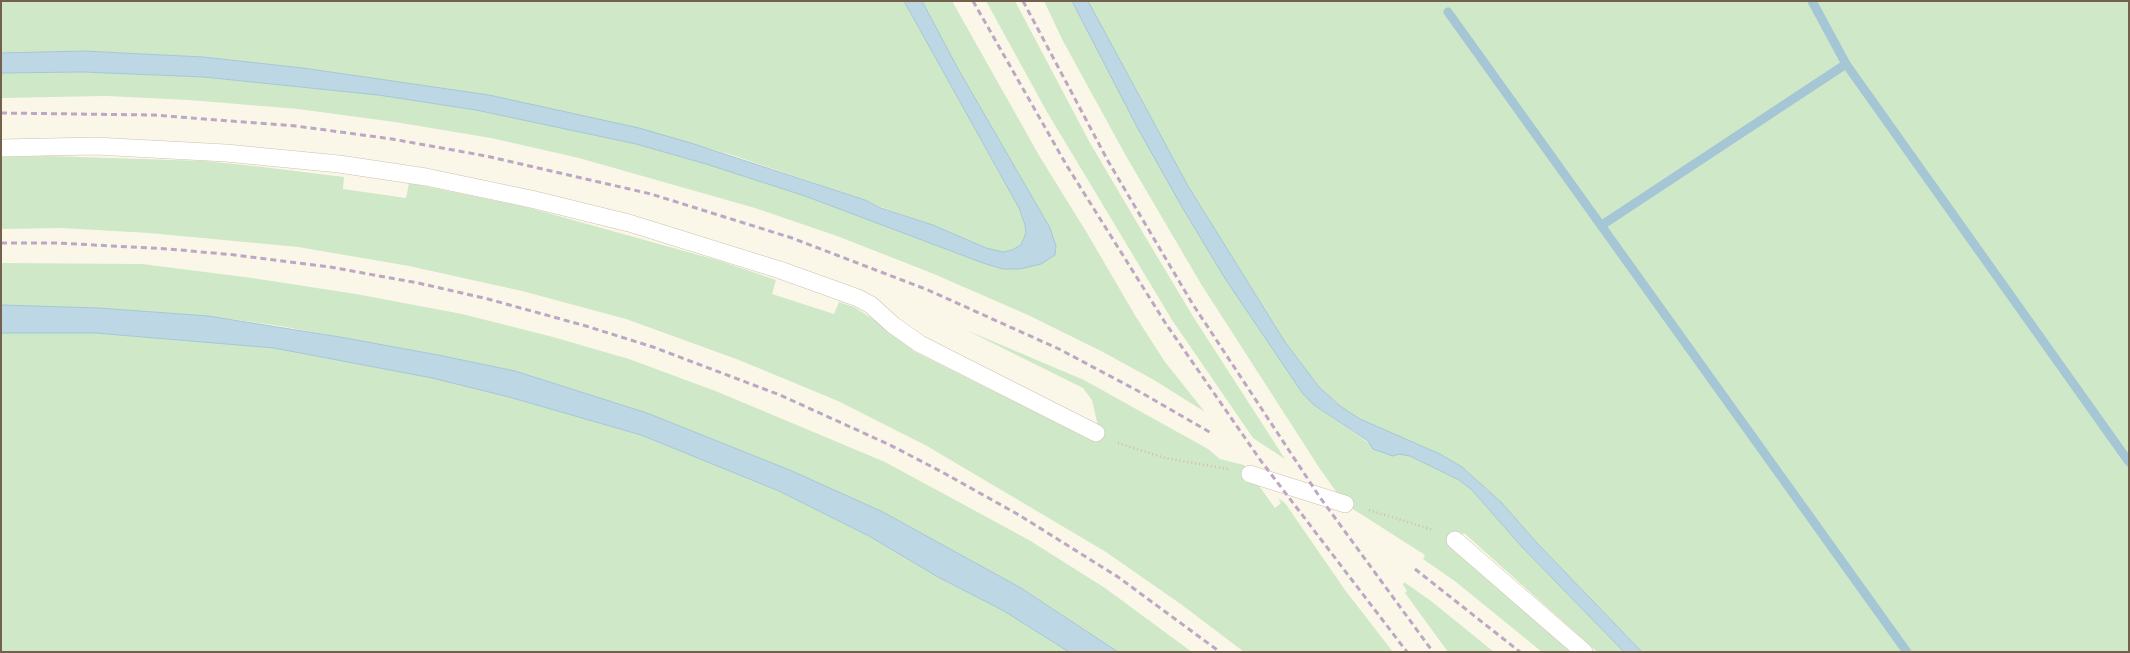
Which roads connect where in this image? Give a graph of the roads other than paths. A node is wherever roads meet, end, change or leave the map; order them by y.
1 (1, 148) edge
2 (1096, 433) road end
3 (1250, 474) road end
4 (1345, 504) road end
5 (1455, 540) road end
6 (1584, 652) edge

1 - 2 lane
3 - 4 lane
5 - 6 lane

